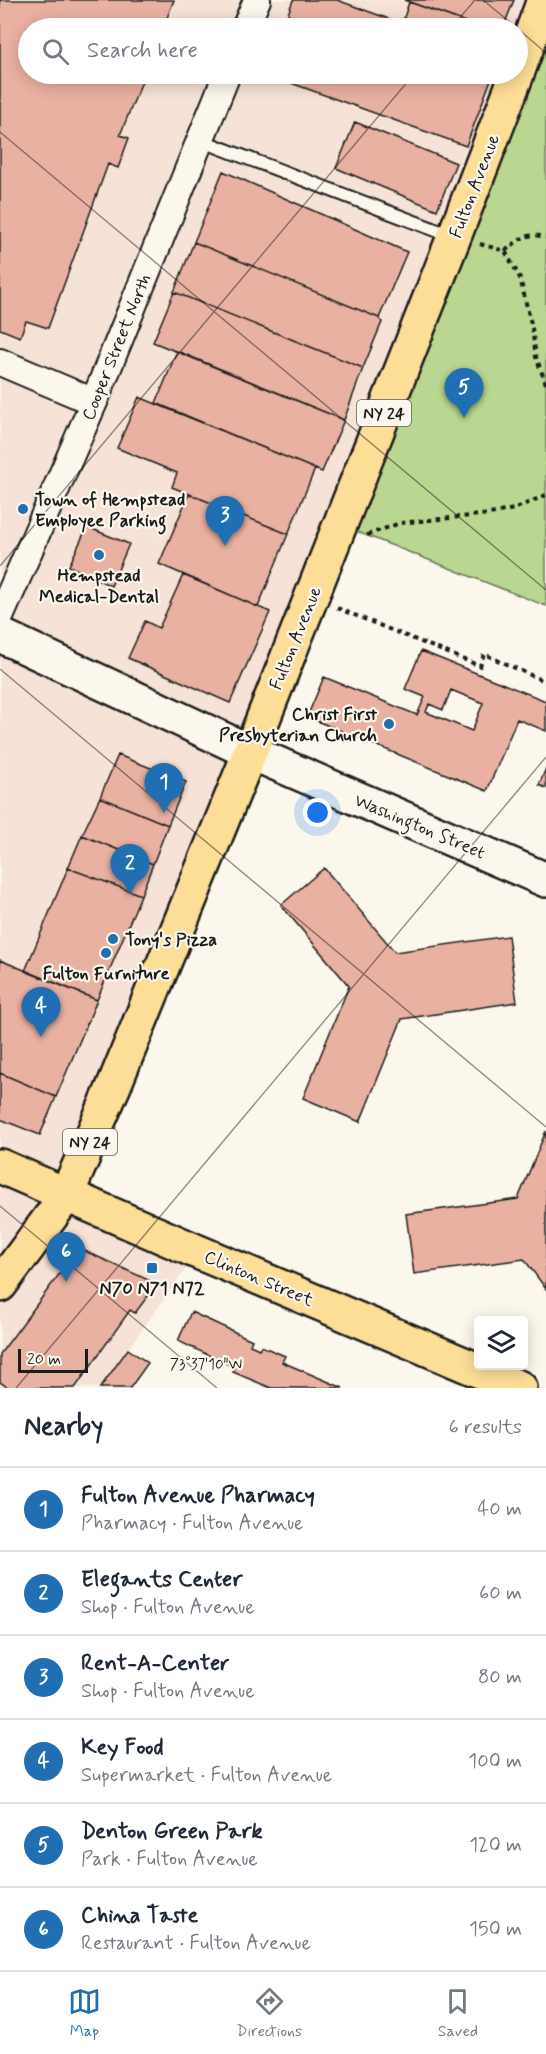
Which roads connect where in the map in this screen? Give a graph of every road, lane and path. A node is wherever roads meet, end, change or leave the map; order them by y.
1 (256, 0) edge
2 (544, 0) edge
3 (249, 18) edge
4 (528, 43) edge
5 (223, 84) edge
6 (512, 84) edge
7 (200, 140) junction
8 (454, 237) junction
9 (546, 237) edge
10 (505, 251) junction
11 (0, 362) edge
12 (546, 384) edge
13 (94, 402) junction
14 (546, 495) edge
15 (365, 535) dead end
16 (337, 608) dead end
17 (0, 618) edge
18 (0, 634) edge
19 (546, 682) edge
20 (250, 752) junction
21 (546, 880) edge
22 (0, 1166) edge
23 (66, 1196) junction
24 (0, 1285) edge
25 (520, 1388) edge

1 - 3 street
2 - 4 main road, Fulton Avenue / NY 24
5 - 7 street, Cooper Street North
6 - 8 main road, Fulton Avenue / NY 24
7 - 8 lane
7 - 13 street, Cooper Street North
8 - 10 path
8 - 20 main road, Fulton Avenue / NY 24
9 - 10 path
10 - 12 path
11 - 13 street
13 - 17 street, Cooper Street North
14 - 15 path
16 - 19 path
18 - 20 main road, Washington Street
20 - 21 main road, Washington Street
20 - 23 main road, Fulton Avenue / NY 24
22 - 23 main road, Clinton Street
23 - 24 main road, Fulton Avenue / NY 24
23 - 25 main road, Clinton Street

